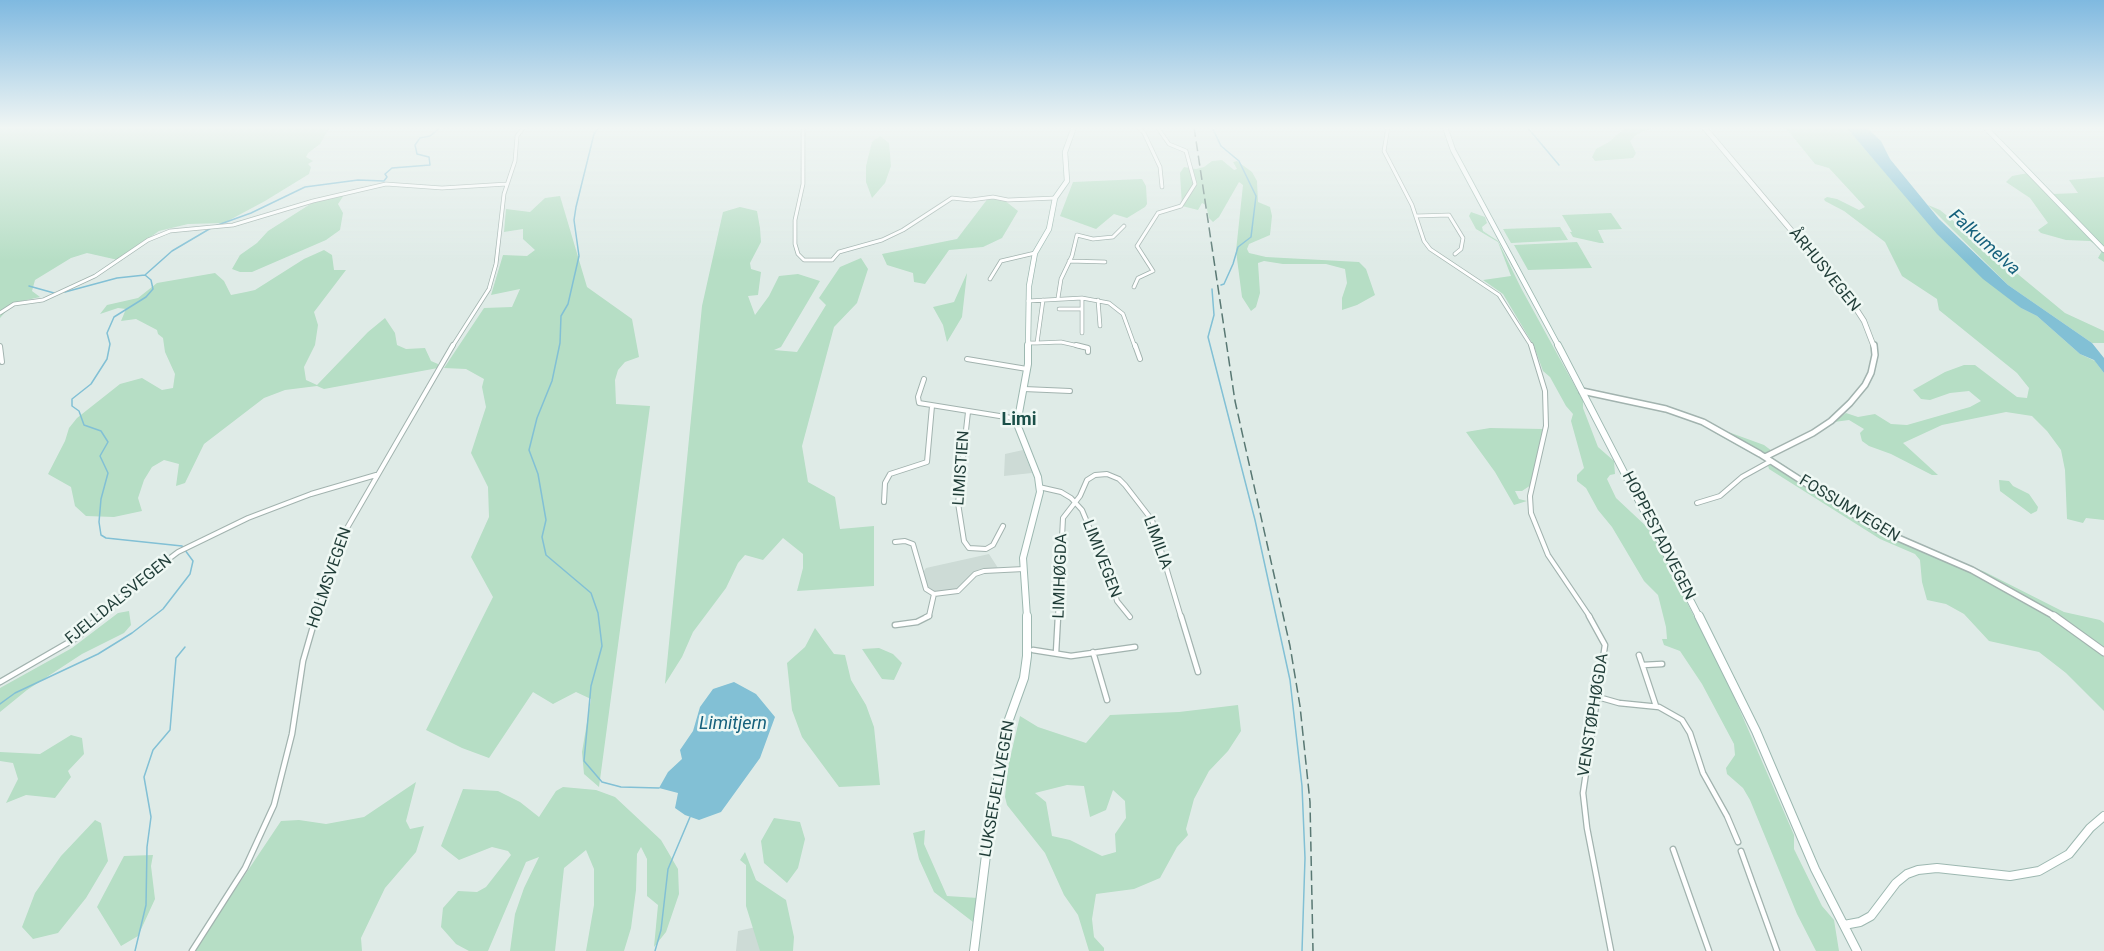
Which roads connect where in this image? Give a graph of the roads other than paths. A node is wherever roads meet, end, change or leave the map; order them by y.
1 (511, 171) edge
2 (803, 171) edge
3 (1067, 171) edge
4 (1160, 171) edge
5 (1191, 171) edge
6 (1394, 171) edge
7 (1465, 171) edge
8 (1741, 171) edge
9 (2027, 171) edge
10 (507, 184) junction
11 (1162, 187) dead end
12 (1055, 198) junction
13 (1416, 216) junction
14 (1124, 226) dead end
15 (2104, 250) edge
16 (1035, 253) junction
17 (1455, 254) dead end
18 (1069, 261) junction
19 (1106, 262) dead end
20 (990, 279) dead end
21 (1134, 287) dead end
22 (1058, 298) junction
23 (1082, 298) junction
24 (1042, 300) junction
25 (1098, 300) junction
26 (1027, 302) junction
27 (1059, 309) dead end
28 (1082, 309) junction
29 (0, 313) edge
30 (1100, 326) dead end
31 (1076, 331) dead end
32 (1082, 332) joint
33 (1028, 343) junction
34 (1036, 344) junction
35 (0, 346) edge
36 (1088, 351) dead end
37 (1140, 358) dead end
38 (967, 359) dead end
39 (2, 362) dead end
40 (1027, 369) junction
41 (924, 379) dead end
42 (1024, 389) junction
43 (1070, 391) dead end
44 (1582, 391) junction
45 (932, 406) junction
46 (968, 412) junction
47 (1018, 419) junction
48 (1765, 457) junction
49 (1771, 461) junction
50 (376, 475) junction
51 (1040, 488) junction
52 (884, 502) dead end
53 (1075, 502) junction
54 (1697, 503) dead end
55 (1003, 526) dead end
56 (895, 542) dead end
57 (1024, 569) junction
58 (934, 594) junction
59 (1130, 617) dead end
60 (895, 625) dead end
61 (1135, 647) dead end
62 (1033, 650) dead end
63 (1093, 652) junction
64 (2104, 652) edge
65 (1056, 654) junction
66 (1639, 655) dead end
67 (1662, 664) dead end
68 (1643, 665) junction
69 (1198, 672) dead end
70 (0, 682) edge
71 (1598, 697) junction
72 (1107, 700) dead end
73 (1656, 706) junction
74 (2104, 816) edge
75 (1738, 842) dead end
76 (1673, 849) dead end
77 (1741, 852) dead end
78 (1844, 925) junction
79 (976, 950) edge
80 (192, 951) edge
81 (1611, 951) edge
82 (1709, 951) edge
83 (1778, 951) edge
84 (1857, 951) edge

1 - 10 street, HOLMSVEGEN
2 - 12 street
3 - 12 main road
4 - 11 street
5 - 21 street
6 - 13 street, VENSTØPHØGDA
7 - 44 main road, HOPPESTADVEGEN
8 - 48 street, ÅRHUSVEGEN
9 - 15 main road
10 - 29 street
10 - 50 street, HOLMSVEGEN
12 - 16 main road
13 - 17 street
13 - 71 street, VENSTØPHØGDA
14 - 18 street
16 - 20 street
16 - 26 main road
18 - 19 street
18 - 22 street
22 - 23 street
22 - 24 street
23 - 25 street
23 - 28 street
24 - 26 street
24 - 34 street
25 - 30 street
25 - 37 street
26 - 33 main road
27 - 28 street
28 - 32 street
31 - 32 street
33 - 34 street
33 - 40 main road
34 - 36 street
35 - 39 street
38 - 40 street
40 - 42 main road
41 - 45 street
42 - 43 street
42 - 47 main road
44 - 48 street, FOSSUMVEGEN
44 - 78 main road, HOPPESTADVEGEN
45 - 46 street
45 - 52 street
46 - 47 street
46 - 55 street, LIMISTIEN
47 - 51 main road
48 - 49 street, FOSSUMVEGEN
49 - 54 street
49 - 64 street, FOSSUMVEGEN
50 - 70 street, FJELLDALSVEGEN
50 - 80 street, HOLMSVEGEN
51 - 53 street, LIMIVEGEN
51 - 57 main road, LUKSEFJELLVEGEN
53 - 59 street, LIMIVEGEN
53 - 65 street, LIMIHØGDA
53 - 69 street, LIMILIA
56 - 58 street
57 - 58 street
57 - 79 main road, LUKSEFJELLVEGEN
58 - 60 street
61 - 63 street
62 - 65 street
63 - 65 street
63 - 72 street
66 - 68 street
67 - 68 street
68 - 73 street
71 - 73 street
71 - 81 street, VENSTØPHØGDA
73 - 75 street
74 - 78 main road
76 - 82 street
77 - 83 street
78 - 84 main road, HOPPESTADVEGEN

